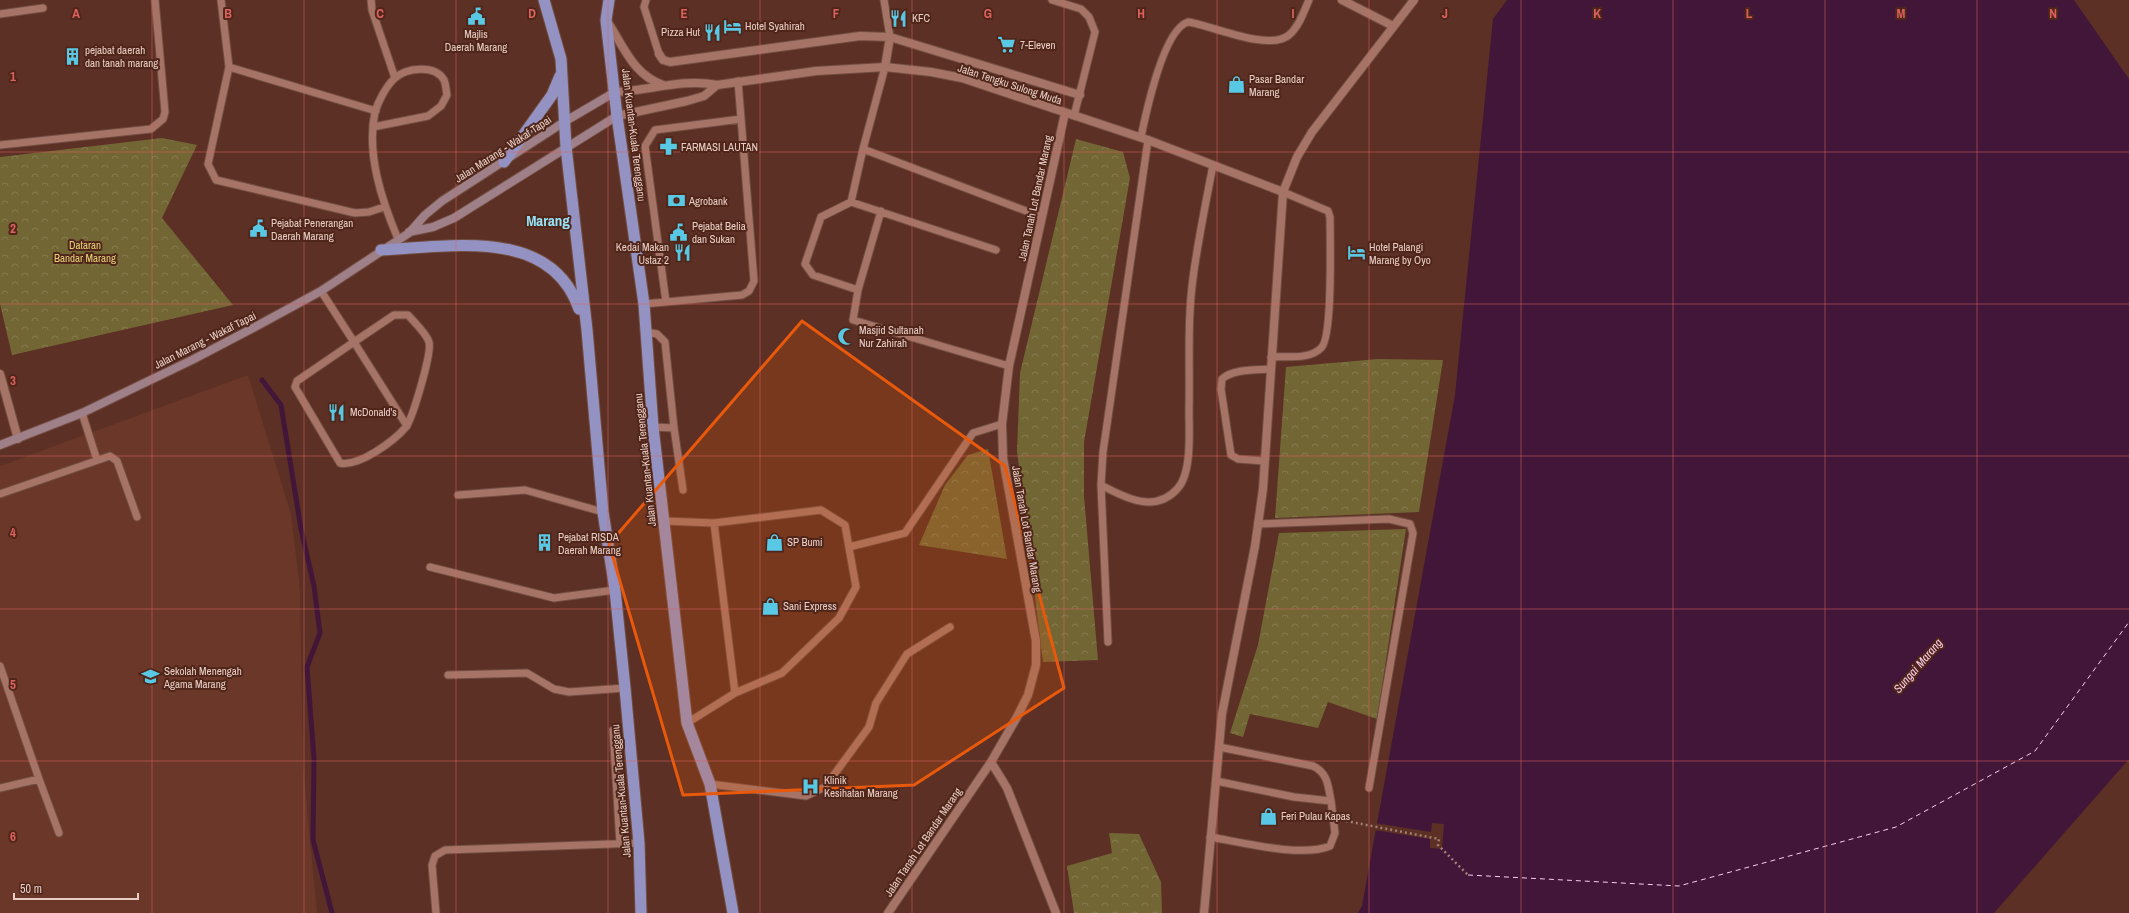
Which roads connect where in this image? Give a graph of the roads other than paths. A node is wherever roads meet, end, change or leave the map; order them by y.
1 (155, 0) edge
2 (221, 0) edge
3 (371, 0) edge
4 (544, 0) edge
5 (609, 0) edge
6 (646, 0) edge
7 (884, 0) edge
8 (1052, 0) edge
9 (1310, 0) edge
10 (1342, 0) edge
11 (1414, 0) edge
12 (42, 8) dead end
13 (0, 14) edge
14 (606, 20) junction
15 (1393, 26) junction
16 (890, 37) junction
17 (659, 54) joint
18 (561, 59) junction
19 (229, 67) junction
20 (886, 67) junction
21 (395, 78) junction
22 (738, 81) junction
23 (717, 85) junction
24 (664, 86) junction
25 (615, 92) junction
26 (1080, 95) junction
27 (376, 111) junction
28 (1065, 113) junction
29 (617, 116) junction
30 (1074, 116) junction
31 (741, 119) junction
32 (564, 122) junction
33 (373, 128) junction
34 (1144, 138) junction
35 (0, 145) edge
36 (566, 147) junction
37 (863, 149) junction
38 (504, 162) junction
39 (1213, 165) junction
40 (1283, 192) junction
41 (851, 202) junction
42 (384, 207) junction
43 (881, 211) junction
44 (1042, 217) junction
45 (409, 232) junction
46 (398, 239) junction
47 (381, 250) junction
48 (996, 250) dead end
49 (858, 290) junction
50 (321, 291) junction
51 (666, 302) junction
52 (644, 304) junction
53 (586, 330) junction
54 (646, 332) junction
55 (354, 342) junction
56 (1271, 357) junction
57 (1009, 366) junction
58 (1270, 369) junction
59 (0, 374) edge
60 (82, 413) junction
61 (1002, 424) junction
62 (406, 426) junction
63 (653, 427) junction
64 (674, 428) junction
65 (18, 439) junction
66 (0, 445) edge
67 (97, 460) junction
68 (1264, 461) junction
69 (1101, 485) junction
70 (683, 490) dead end
71 (0, 494) edge
72 (458, 495) dead end
73 (603, 512) junction
74 (137, 517) dead end
75 (664, 521) junction
76 (714, 523) junction
77 (1258, 524) junction
78 (849, 547) junction
79 (430, 567) dead end
80 (615, 590) junction
81 (950, 627) dead end
82 (1108, 642) dead end
83 (0, 666) edge
84 (448, 675) dead end
85 (625, 688) junction
86 (735, 693) junction
87 (687, 723) junction
88 (612, 730) dead end
89 (1219, 747) junction
90 (991, 762) junction
91 (39, 779) junction
92 (1216, 781) junction
93 (710, 784) junction
94 (0, 788) edge
95 (1369, 788) dead end
96 (1331, 801) junction
97 (59, 833) dead end
98 (1210, 837) junction
99 (639, 843) junction
100 (620, 844) junction
101 (436, 913) edge
102 (641, 913) edge
103 (733, 913) edge
104 (888, 913) edge
105 (1056, 913) edge
106 (1204, 913) edge

1 - 35 lane
2 - 19 lane
3 - 21 lane
4 - 18 highway, Jalan Kuantan-Kuala Terengganu
5 - 14 highway, Jalan Kuantan-Kuala Terengganu
6 - 17 lane
7 - 16 lane
8 - 26 lane
9 - 34 lane
10 - 15 street
11 - 15 street
12 - 13 lane
14 - 24 street
14 - 25 highway, Jalan Kuantan-Kuala Terengganu
15 - 40 street
16 - 17 street
16 - 20 street
16 - 26 street
18 - 32 highway, Jalan Kuantan-Kuala Terengganu
18 - 38 highway
19 - 27 lane
19 - 42 lane
20 - 22 street, Jalan Tengku Sulong Muda
20 - 28 street, Jalan Tengku Sulong Muda
20 - 37 lane
21 - 27 lane
21 - 33 lane
22 - 23 street, Jalan Tengku Sulong Muda
22 - 31 lane
23 - 24 street, Jalan Tengku Sulong Muda
23 - 29 street, Jalan Tengku Sulong Muda
24 - 25 street, Jalan Tengku Sulong Muda
25 - 29 highway, Jalan Kuantan-Kuala Terengganu
25 - 32 main road, Jalan Marang - Wakaf Tapai
26 - 30 lane
27 - 33 lane
28 - 30 street, Jalan Tengku Sulong Muda
28 - 44 street, Jalan Tanah Lot Bandar Marang
29 - 36 main road, Jalan Marang - Wakaf Tapai
29 - 52 highway, Jalan Kuantan-Kuala Terengganu
30 - 34 street, Jalan Tengku Sulong Muda
31 - 51 lane
31 - 51 lane
32 - 36 highway, Jalan Kuantan-Kuala Terengganu
32 - 38 main road, Jalan Marang - Wakaf Tapai
33 - 42 lane
34 - 39 street, Jalan Tengku Sulong Muda
34 - 69 lane
36 - 45 main road, Jalan Marang - Wakaf Tapai
36 - 53 highway, Jalan Kuantan-Kuala Terengganu
37 - 41 lane
37 - 44 lane
38 - 45 main road, Jalan Marang - Wakaf Tapai
39 - 40 street, Jalan Tengku Sulong Muda
39 - 69 lane
40 - 56 street
40 - 56 lane
41 - 43 lane
41 - 49 lane
42 - 46 lane
43 - 48 lane
43 - 49 lane
44 - 57 street, Jalan Tanah Lot Bandar Marang
45 - 46 main road, Jalan Marang - Wakaf Tapai
46 - 47 main road, Jalan Marang - Wakaf Tapai
47 - 50 main road, Jalan Marang - Wakaf Tapai
47 - 53 highway
49 - 57 lane
50 - 55 lane
50 - 60 main road, Jalan Marang - Wakaf Tapai
51 - 52 lane
52 - 54 highway, Jalan Kuantan-Kuala Terengganu
53 - 73 highway, Jalan Kuantan-Kuala Terengganu
54 - 63 highway, Jalan Kuantan-Kuala Terengganu
54 - 64 lane
55 - 62 lane
55 - 62 lane
55 - 62 lane
56 - 58 street
57 - 61 street, Jalan Tanah Lot Bandar Marang
58 - 68 street
58 - 68 lane
59 - 65 street
60 - 65 main road, Jalan Marang - Wakaf Tapai
60 - 67 lane
61 - 78 lane
61 - 90 street, Jalan Tanah Lot Bandar Marang
63 - 64 lane
63 - 75 highway, Jalan Kuantan-Kuala Terengganu
64 - 70 lane
65 - 66 main road, Jalan Marang - Wakaf Tapai
67 - 71 lane
67 - 74 lane
68 - 77 street
69 - 82 lane
72 - 73 lane
73 - 80 highway, Jalan Kuantan-Kuala Terengganu
75 - 76 lane
75 - 87 highway, Jalan Kuantan-Kuala Terengganu
76 - 78 lane
76 - 86 lane
77 - 89 street
77 - 95 lane
78 - 86 lane
79 - 80 lane
80 - 85 highway, Jalan Kuantan-Kuala Terengganu
81 - 93 lane
83 - 91 lane
84 - 85 lane
85 - 99 highway, Jalan Kuantan-Kuala Terengganu
86 - 87 lane
87 - 93 highway, Jalan Kuantan-Kuala Terengganu
88 - 100 lane
89 - 92 street
89 - 96 lane
90 - 104 street, Jalan Tanah Lot Bandar Marang
90 - 105 street
91 - 94 lane
91 - 97 lane
92 - 96 lane
92 - 98 street
93 - 103 highway, Jalan Kuantan-Kuala Terengganu
96 - 98 lane
98 - 106 street
99 - 100 lane
99 - 102 highway, Jalan Kuantan-Kuala Terengganu
100 - 101 lane

